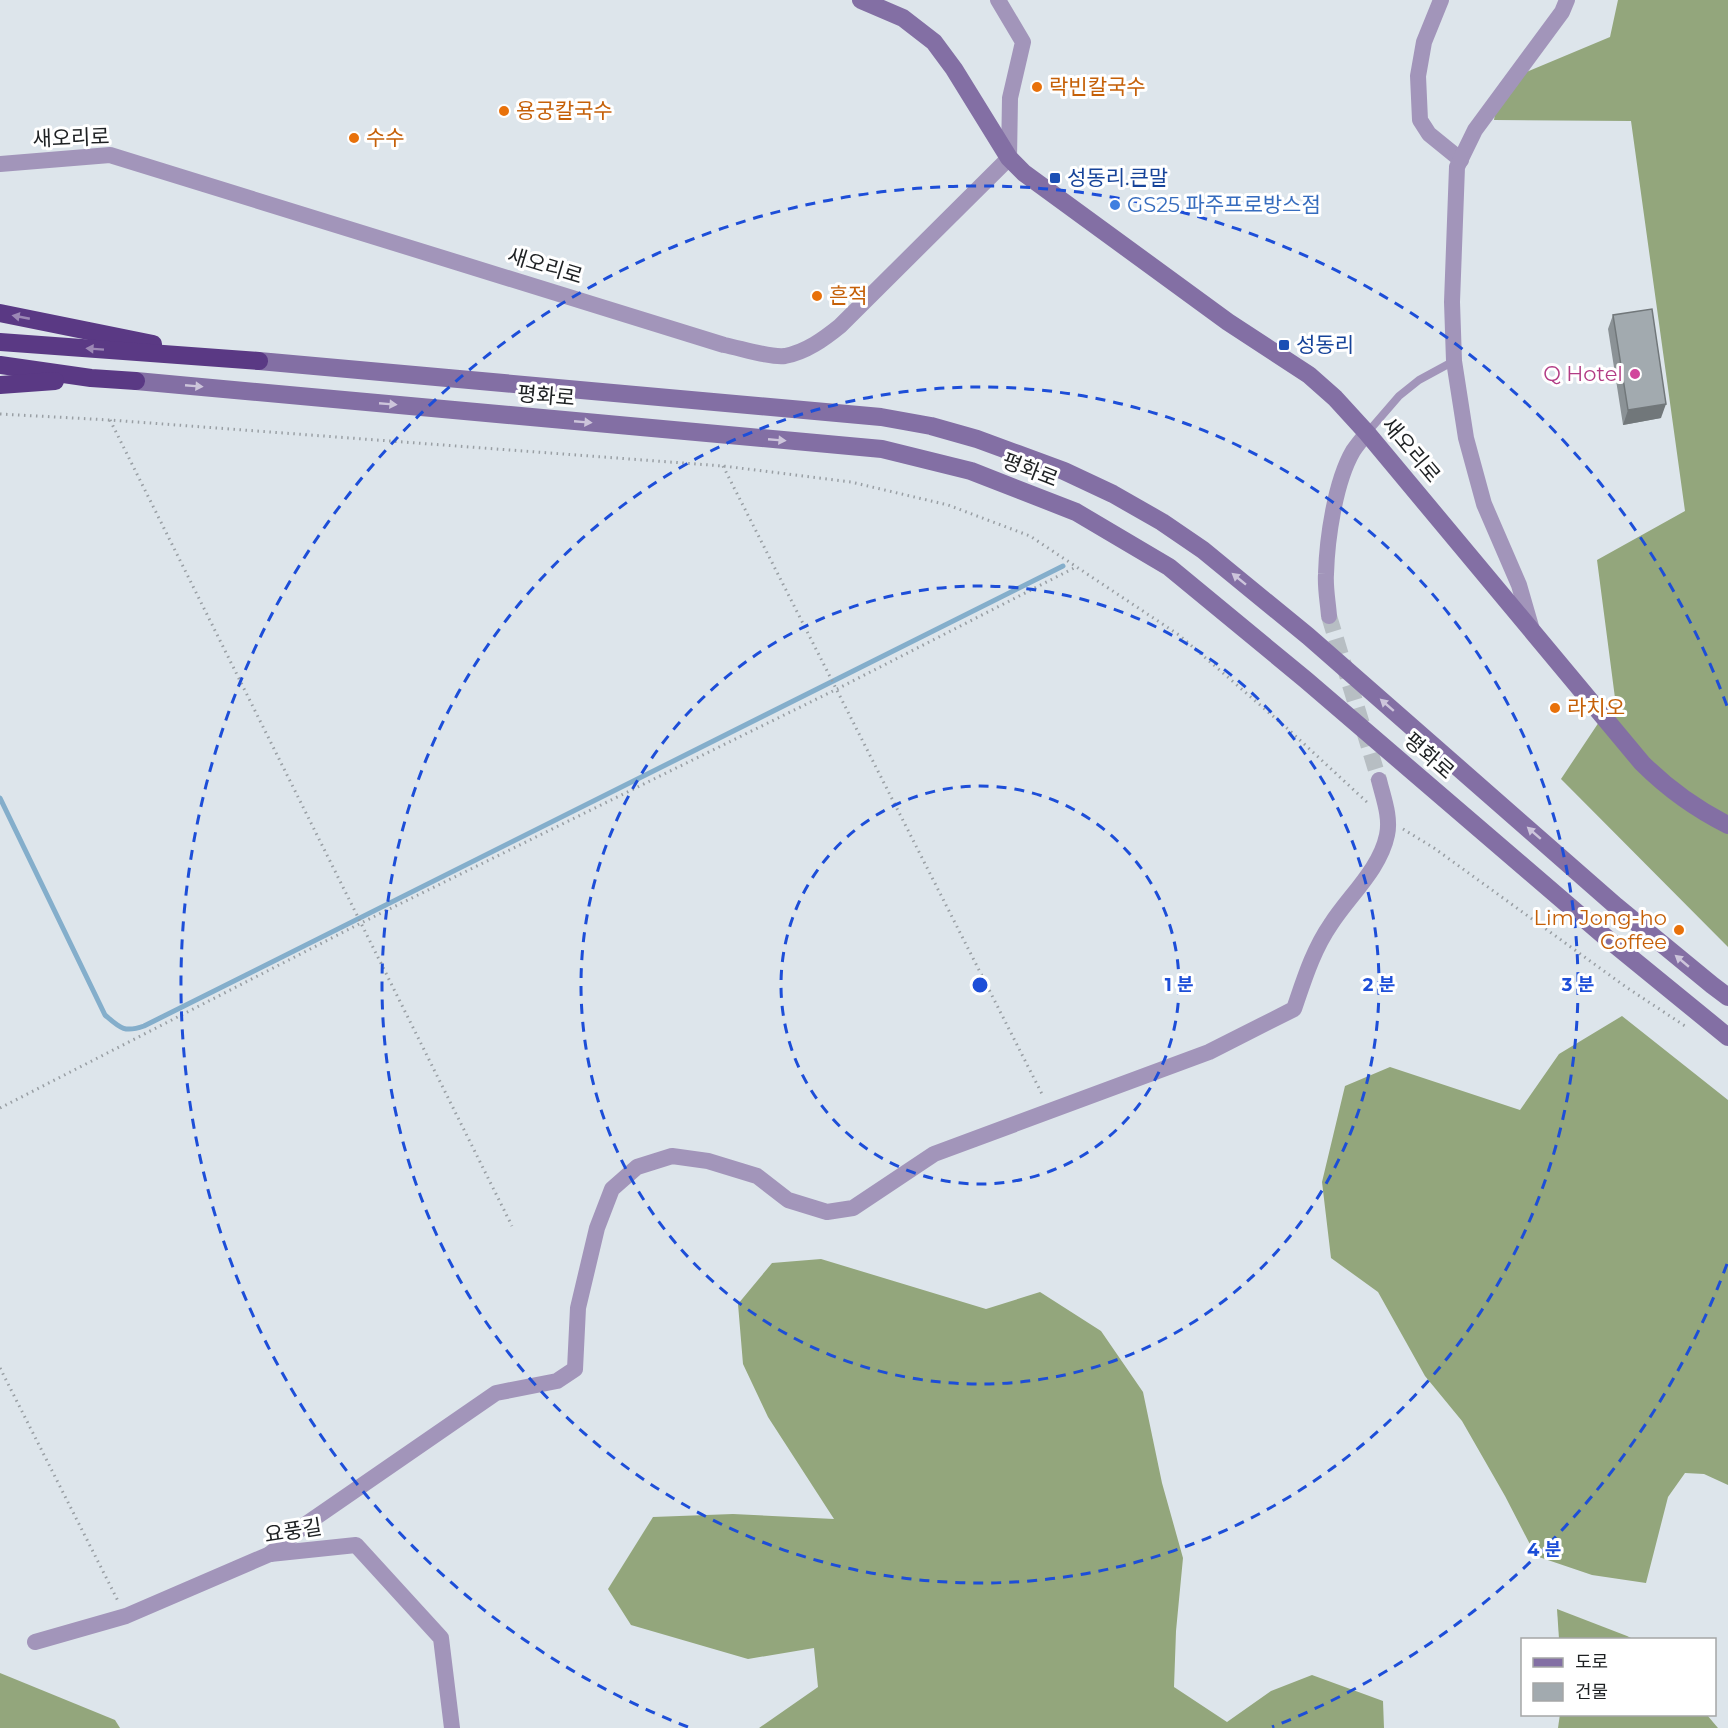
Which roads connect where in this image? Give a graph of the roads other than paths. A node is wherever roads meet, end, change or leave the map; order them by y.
1 (861, 0) edge
2 (998, 0) edge
3 (1440, 0) edge
4 (1567, 0) edge
5 (1009, 158) junction
6 (1461, 160) junction
7 (0, 164) edge
8 (0, 312) edge
9 (0, 342) edge
10 (222, 358) junction
11 (258, 361) joint
12 (1454, 361) junction
13 (0, 365) edge
14 (91, 378) junction
15 (136, 381) joint
16 (0, 385) edge
17 (1367, 433) junction
18 (1329, 616) tunnel mouth
19 (1532, 630) junction
20 (1379, 780) tunnel mouth
21 (1728, 825) edge
22 (1728, 997) edge
23 (1728, 1036) edge
24 (270, 1554) junction
25 (35, 1642) dead end
26 (452, 1728) edge

1 - 5 main road, 새오리로
2 - 5 street
3 - 6 street
4 - 6 street
5 - 7 street, 새오리로
5 - 17 main road, 새오리로
6 - 12 street
10 -> 8 highway
10 -> 9 highway
10 - 11 highway
22 -> 11 main road, 평화로
12 - 17 lane
12 - 19 street
13 - 14 highway
14 - 15 highway
14 - 16 highway
15 -> 23 main road, 평화로
17 - 18 street
17 - 19 main road, 새오리로
19 - 21 main road, 새오리로
20 - 24 street
24 - 25 street, 요풍길
24 - 26 street, 요풍길

